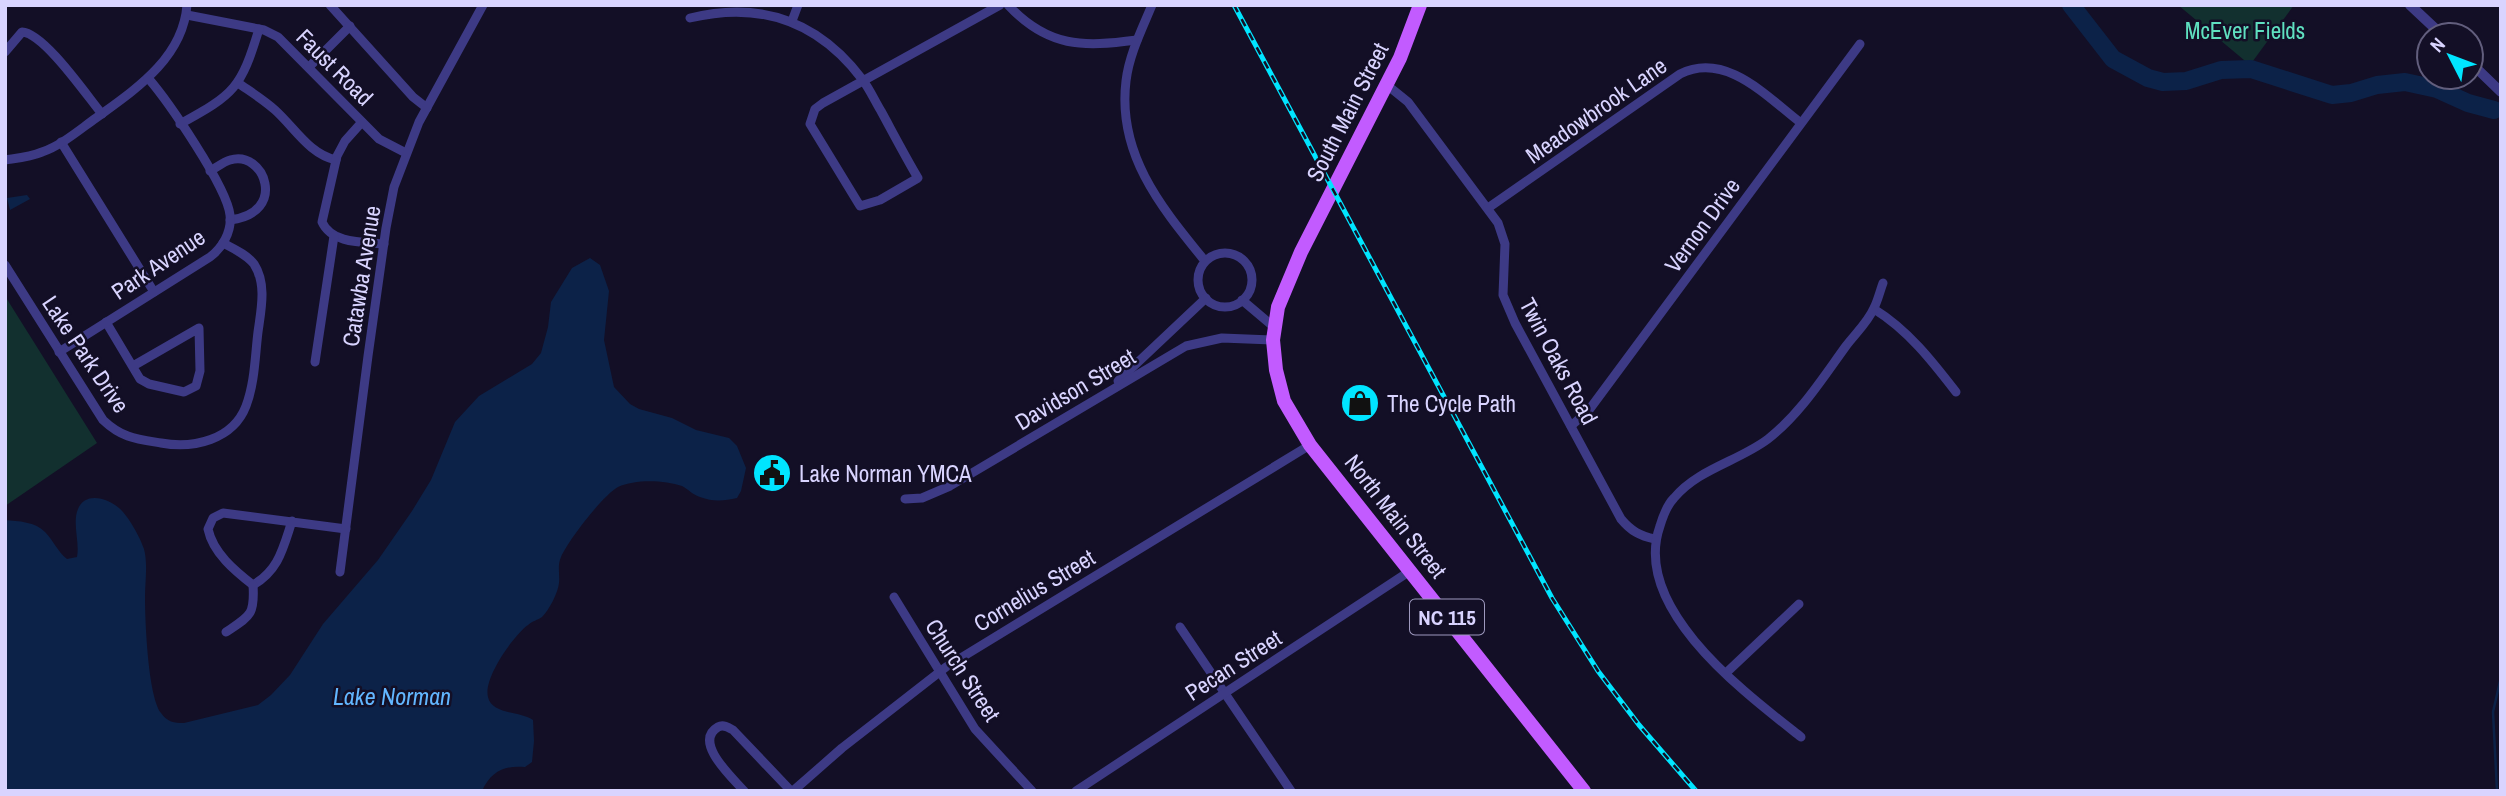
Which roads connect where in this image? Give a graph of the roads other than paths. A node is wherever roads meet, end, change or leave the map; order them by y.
1 (330, 5) edge
2 (483, 5) edge
3 (798, 5) edge
4 (1000, 5) edge
5 (1008, 5) edge
6 (1152, 5) edge
7 (1420, 5) edge
8 (2410, 5) edge
9 (187, 10) edge
10 (690, 18) dead end
11 (792, 21) junction
12 (2427, 21) edge
13 (350, 26) junction
14 (259, 29) junction
15 (1137, 40) junction
16 (1860, 44) dead end
17 (5, 52) edge
18 (309, 67) junction
19 (2485, 77) edge
20 (148, 78) junction
21 (863, 80) junction
22 (239, 83) junction
23 (1387, 85) junction
24 (2501, 92) edge
25 (427, 108) junction
26 (102, 114) junction
27 (362, 122) junction
28 (1801, 123) junction
29 (180, 124) junction
30 (61, 142) junction
31 (406, 153) junction
32 (5, 160) edge
33 (335, 160) junction
34 (210, 171) junction
35 (1488, 208) junction
36 (230, 220) junction
37 (334, 236) junction
38 (1309, 238) joint
39 (223, 243) junction
40 (384, 244) junction
41 (1205, 261) junction
42 (5, 265) edge
43 (1883, 283) dead end
44 (154, 292) junction
45 (1206, 299) junction
46 (1242, 300) junction
47 (1874, 309) junction
48 (106, 322) junction
49 (1273, 333) junction
50 (59, 352) junction
51 (316, 362) dead end
52 (133, 366) junction
53 (1956, 393) dead end
54 (1104, 394) junction
55 (1571, 426) junction
56 (1310, 444) junction
57 (905, 499) dead end
58 (292, 521) junction
59 (346, 529) junction
60 (1655, 539) junction
61 (1410, 571) junction
62 (340, 572) dead end
63 (253, 585) junction
64 (894, 597) dead end
65 (1799, 604) dead end
66 (1180, 627) dead end
67 (226, 632) dead end
68 (940, 672) junction
69 (1726, 674) junction
70 (1224, 694) junction
71 (1801, 737) dead end
72 (744, 791) edge
73 (792, 791) edge
74 (1032, 791) edge
75 (1076, 791) edge
76 (1291, 791) edge
77 (1584, 791) edge

1 - 13 street
2 - 25 street, Catawba Avenue
3 - 11 street
4 - 21 street
5 - 15 street
6 - 15 street
7 - 23 main road, South Main Street / NC 115
8 - 12 street
9 - 14 street, Faust Road
9 - 20 street
10 - 11 street
11 - 21 street
13 - 18 street
13 - 25 street
14 - 18 street, Faust Road
14 - 22 street
15 - 41 street
16 - 28 street, Vernon Drive
17 - 26 street
18 - 27 street, Faust Road
19 - 24 street
20 - 26 street
20 - 29 street, Park Avenue
21 - 21 street
22 - 29 street
22 - 33 street
23 - 35 street, Twin Oaks Road
23 - 38 main road, South Main Street / NC 115
25 - 31 street, Catawba Avenue
26 - 30 street
27 - 31 street, Faust Road
27 - 33 street
28 - 35 street, Meadowbrook Lane
28 - 55 street, Vernon Drive
29 - 34 street, Park Avenue
30 - 32 street
30 - 44 street
31 - 40 street, Catawba Avenue
33 - 37 street
34 - 36 street, Park Avenue
34 - 36 street
35 - 55 street, Twin Oaks Road
36 - 39 street, Park Avenue
37 - 40 street
37 - 51 street
38 - 49 main road, North Main Street / NC 115
39 - 44 street, Park Avenue
39 - 50 street, Lake Park Drive
40 - 59 street, Catawba Avenue
41 - 45 street
41 - 46 street
42 - 50 street, Lake Park Drive
43 - 47 street
44 - 48 street, Park Avenue
45 - 46 street
45 - 54 street
46 - 49 street
47 - 53 street
47 - 60 street
48 - 50 street, Park Avenue
48 - 52 street
49 - 54 street, Davidson Street
49 - 56 main road, North Main Street / NC 115
52 - 52 street
54 - 57 street, Davidson Street
55 - 60 street, Twin Oaks Road
56 - 61 main road, North Main Street / NC 115
56 - 68 street, Cornelius Street
58 - 59 street
58 - 63 street
58 - 63 street
59 - 62 street, Catawba Avenue
60 - 69 street
61 - 70 street, Pecan Street
61 - 77 main road, North Main Street / NC 115
63 - 67 street
64 - 68 street, Church Street
65 - 69 street
66 - 70 street
68 - 73 street, Cornelius Street
68 - 74 street, Church Street
69 - 71 street
70 - 75 street, Pecan Street
70 - 76 street
72 - 73 street

